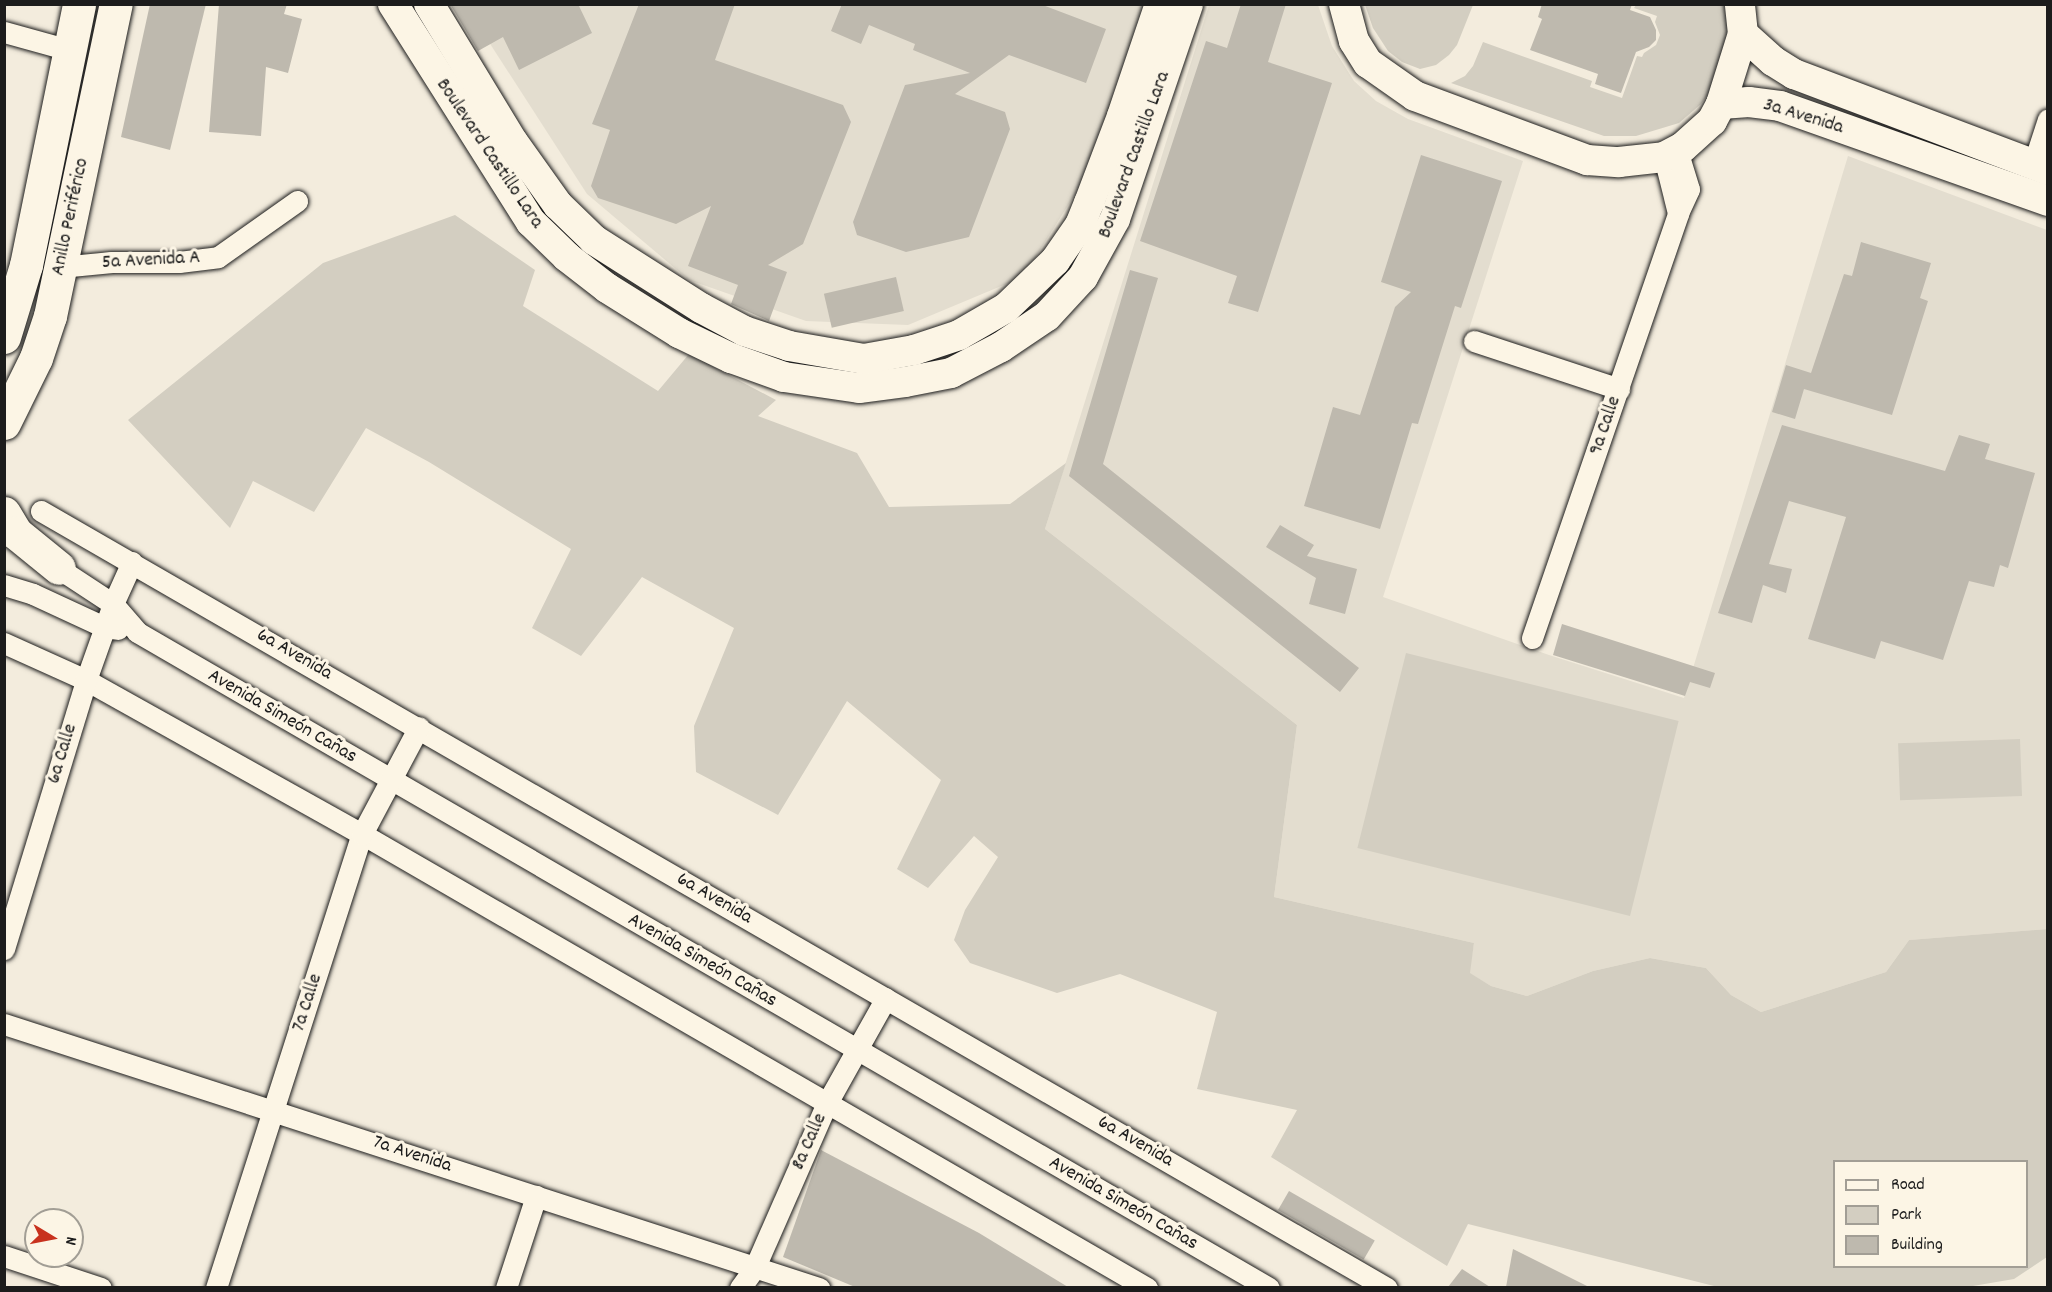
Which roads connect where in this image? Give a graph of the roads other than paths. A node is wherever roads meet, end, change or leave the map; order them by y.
1 (79, 4) edge
2 (116, 4) edge
3 (393, 4) edge
4 (429, 4) edge
5 (1344, 4) edge
6 (1740, 4) edge
7 (1171, 15) edge
8 (4, 32) edge
9 (1743, 34) junction
10 (69, 50) junction
11 (1721, 104) junction
12 (2048, 119) edge
13 (1135, 120) junction
14 (1670, 154) junction
15 (2040, 167) edge
16 (297, 201) dead end
17 (2048, 201) edge
18 (558, 205) junction
19 (531, 222) junction
20 (1080, 225) junction
21 (1106, 239) junction
22 (60, 267) junction
23 (4, 337) edge
24 (1474, 341) dead end
25 (829, 354) junction
26 (825, 385) junction
27 (1620, 389) junction
28 (5, 426) edge
29 (4, 513) edge
30 (19, 541) edge
31 (132, 562) junction
32 (59, 568) joint
33 (4, 585) edge
34 (113, 604) junction
35 (104, 627) junction
36 (137, 632) junction
37 (1532, 638) dead end
38 (4, 643) edge
39 (86, 680) junction
40 (419, 727) junction
41 (390, 781) junction
42 (362, 834) junction
43 (4, 949) edge
44 (886, 998) junction
45 (4, 1024) edge
46 (857, 1050) junction
47 (827, 1103) junction
48 (273, 1110) junction
49 (536, 1196) junction
50 (4, 1256) edge
51 (755, 1267) junction
52 (101, 1287) edge
53 (216, 1287) edge
54 (506, 1287) edge
55 (740, 1287) edge
56 (819, 1287) edge
57 (1147, 1287) edge
58 (1269, 1287) edge
59 (1387, 1287) edge

1 - 10 highway, Anillo Periférico
2 - 22 highway, Anillo Periférico
3 - 19 street, Boulevard Castillo Lara
4 - 18 street, Boulevard Castillo Lara
5 - 14 street
6 - 9 street
7 - 13 street, Boulevard Castillo Lara
8 - 10 street
9 - 11 street
9 - 15 street, 3a Avenida
10 - 23 highway, Anillo Periférico
11 - 14 street
11 - 17 street, 3a Avenida
12 - 15 street
13 - 20 street, Boulevard Castillo Lara
13 - 21 street, Boulevard Castillo Lara
14 - 27 street, 9a Calle
16 - 22 street, 5a Avenida A
18 - 19 street
18 - 25 street, Boulevard Castillo Lara
19 - 26 street, Boulevard Castillo Lara
20 - 21 street
20 - 25 street, Boulevard Castillo Lara
21 - 26 street, Boulevard Castillo Lara
22 - 28 highway, Anillo Periférico
24 - 27 street
25 - 26 street
27 - 37 street, 9a Calle
29 - 30 highway
30 - 31 street, 6a Avenida
30 - 32 highway
31 - 34 street, 6a Calle
31 - 40 street, 6a Avenida
32 - 34 street, Avenida Simeón Cañas
33 - 35 street, Avenida Simeón Cañas
34 - 35 street, 6a Calle
34 - 36 street, Avenida Simeón Cañas
35 - 36 street, Avenida Simeón Cañas
35 - 39 street, 6a Calle
36 - 41 street, Avenida Simeón Cañas
38 - 39 street
39 - 42 street
39 - 43 street, 6a Calle
40 - 41 street, 7a Calle
40 - 44 street, 6a Avenida
41 - 42 street, 7a Calle
41 - 46 street, Avenida Simeón Cañas
42 - 47 street
42 - 48 street, 7a Calle
44 - 46 street, 8a Calle
44 - 59 street, 6a Avenida
45 - 48 street, 7a Avenida
46 - 47 street, 8a Calle
46 - 58 street, Avenida Simeón Cañas
47 - 51 street, 8a Calle
47 - 57 street
48 - 49 street, 7a Avenida
48 - 53 street, 7a Calle
49 - 51 street, 7a Avenida
49 - 54 street
50 - 52 street
51 - 55 street, 8a Calle
51 - 56 street, 7a Avenida

